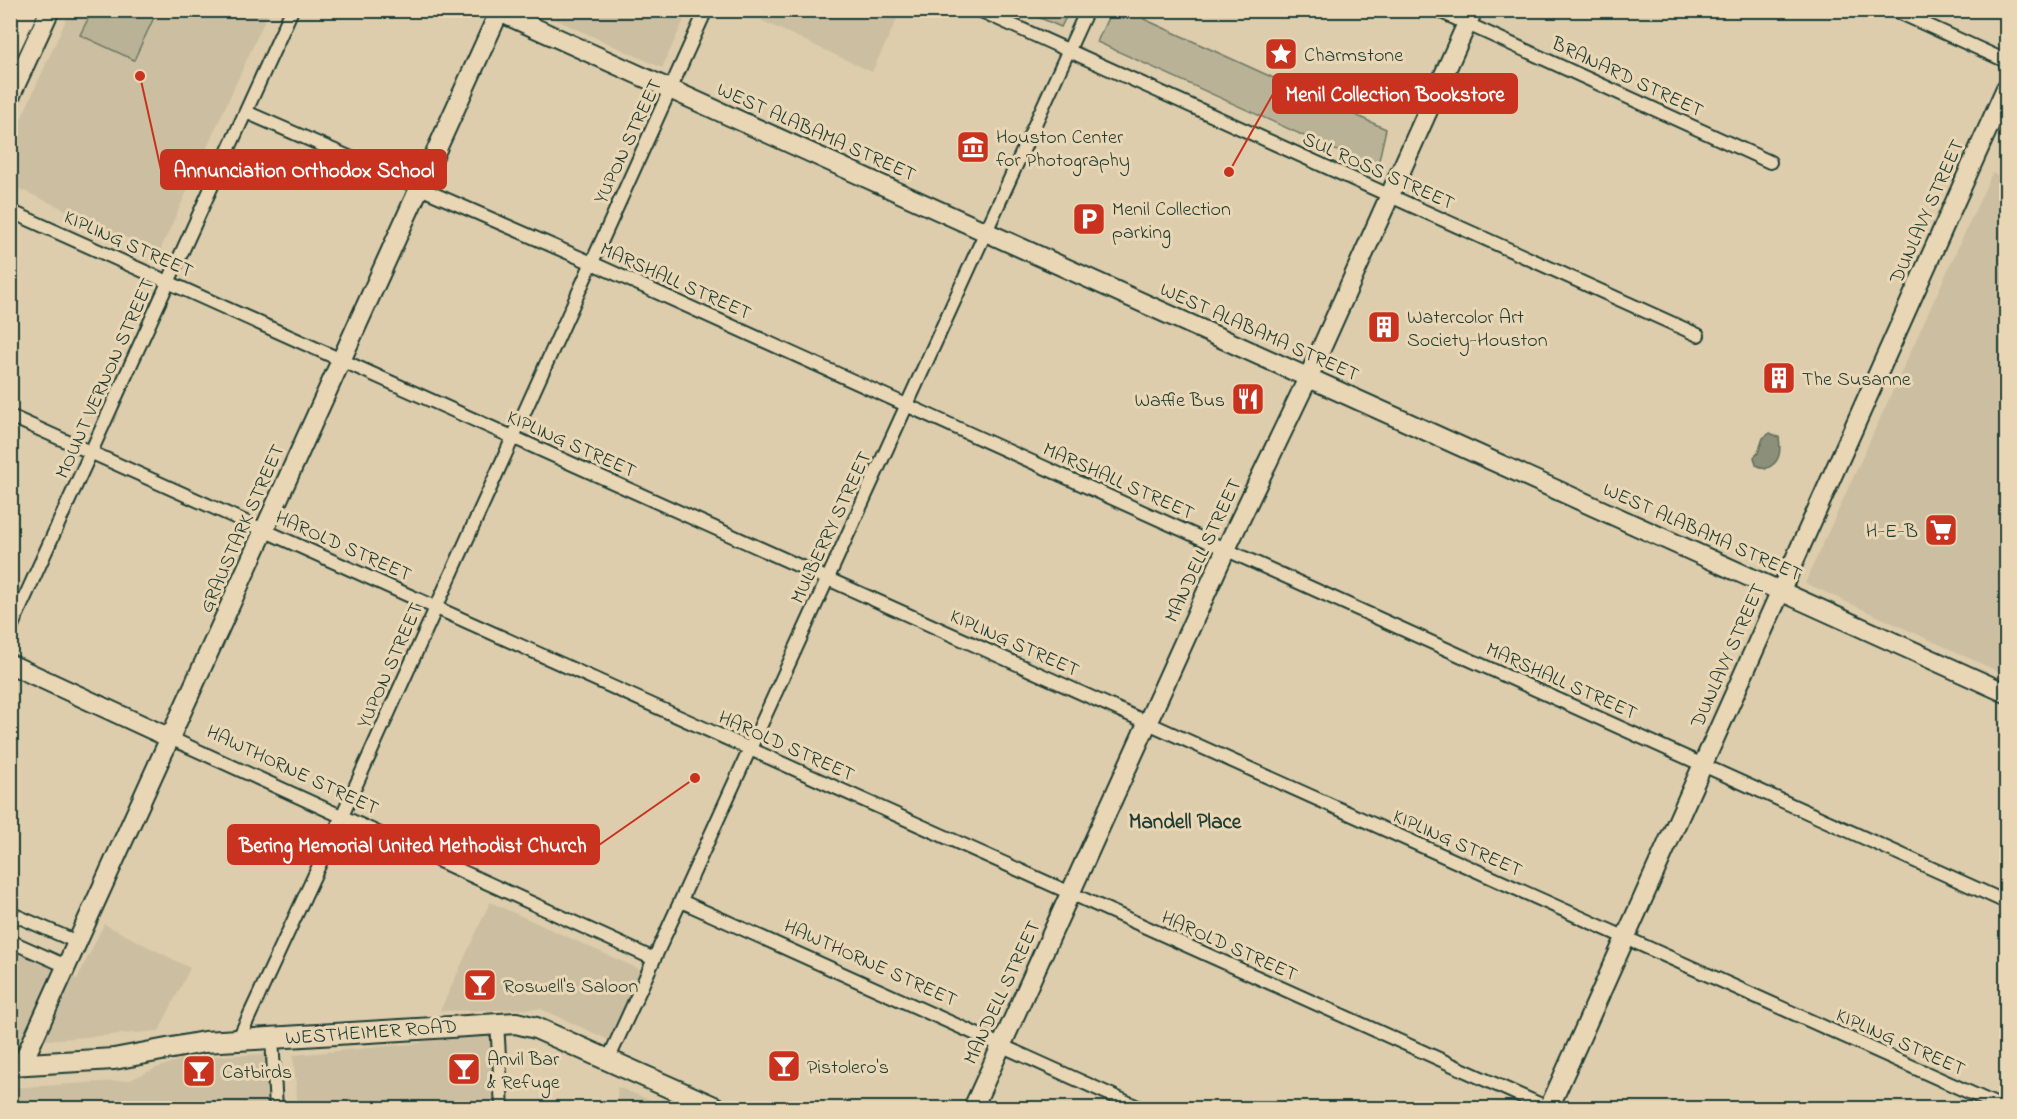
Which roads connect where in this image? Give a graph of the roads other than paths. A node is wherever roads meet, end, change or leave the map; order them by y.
1 (292, 10) edge
2 (706, 10) edge
3 (979, 10) edge
4 (1087, 10) edge
5 (1437, 10) edge
6 (1894, 10) edge
7 (498, 11) edge
8 (39, 12) edge
9 (1470, 17) edge
10 (10, 50) edge
11 (1068, 51) junction
12 (2007, 61) edge
13 (2007, 88) edge
14 (671, 90) junction
15 (10, 97) edge
16 (246, 112) junction
17 (1770, 162) dead end
18 (420, 188) junction
19 (1390, 196) junction
20 (10, 211) edge
21 (986, 232) junction
22 (592, 263) junction
23 (169, 282) junction
24 (1698, 335) dead end
25 (341, 360) junction
26 (1308, 378) junction
27 (906, 406) junction
28 (10, 416) edge
29 (512, 437) junction
30 (92, 452) junction
31 (264, 530) junction
32 (1226, 549) junction
33 (827, 579) junction
34 (1781, 591) junction
35 (436, 608) junction
36 (10, 630) edge
37 (10, 664) edge
38 (2007, 693) edge
39 (1147, 723) junction
40 (170, 738) junction
41 (750, 750) junction
42 (1703, 765) junction
43 (342, 816) junction
44 (1070, 894) junction
45 (681, 901) junction
46 (2007, 902) edge
47 (10, 913) edge
48 (1625, 938) junction
49 (10, 941) edge
50 (77, 942) junction
51 (654, 959) junction
52 (66, 966) junction
53 (497, 1023) junction
54 (272, 1038) junction
55 (237, 1040) junction
56 (1001, 1045) junction
57 (608, 1060) junction
58 (16, 1065) edge
59 (276, 1108) edge
60 (502, 1108) edge
61 (716, 1108) edge
62 (973, 1108) edge
63 (1140, 1108) edge
64 (1549, 1108) edge
65 (2004, 1108) edge

1 - 16 street, MOUNT VERNON STREET
2 - 14 street, YUPON STREET
3 - 11 street, SUL ROSS STREET
4 - 11 street, MULBERRY STREET
5 - 9 street, BRANARD STREET
6 - 12 street
7 - 14 street, WEST ALABAMA STREET
7 - 18 street, GRAUSTARK STREET
8 - 10 street
8 - 15 street
9 - 17 street, BRANARD STREET
9 - 19 street, MANDELL STREET
11 - 19 street, SUL ROSS STREET
11 - 21 street, MULBERRY STREET
13 - 34 street, DUNLAVY STREET
14 - 21 street, WEST ALABAMA STREET
14 - 22 street, YUPON STREET
16 - 18 street, MARSHALL STREET
16 - 23 street, MOUNT VERNON STREET
18 - 22 street, MARSHALL STREET
18 - 25 street, GRAUSTARK STREET
19 - 24 street, SUL ROSS STREET
19 - 26 street, MANDELL STREET
20 - 23 street, KIPLING STREET
21 - 26 street, WEST ALABAMA STREET
21 - 27 street, MULBERRY STREET
22 - 27 street, MARSHALL STREET
22 - 29 street, YUPON STREET
23 - 25 street, KIPLING STREET
23 - 30 street, MOUNT VERNON STREET
25 - 29 street, KIPLING STREET
25 - 31 street, GRAUSTARK STREET
26 - 32 street, MANDELL STREET
26 - 34 street, WEST ALABAMA STREET
27 - 32 street, MARSHALL STREET
27 - 33 street, MULBERRY STREET
28 - 30 street, HAROLD STREET
29 - 33 street, KIPLING STREET
29 - 35 street, YUPON STREET
30 - 31 street, HAROLD STREET
30 - 36 street, MOUNT VERNON STREET
31 - 35 street, HAROLD STREET
31 - 40 street, GRAUSTARK STREET
32 - 39 street, MANDELL STREET
32 - 42 street, MARSHALL STREET
33 - 39 street, KIPLING STREET
33 - 41 street, MULBERRY STREET
34 - 38 street, WEST ALABAMA STREET
34 - 42 street, DUNLAVY STREET
35 - 41 street, HAROLD STREET
35 - 43 street, YUPON STREET
37 - 40 street, HAWTHORNE STREET
39 - 44 street, MANDELL STREET
39 - 48 street, KIPLING STREET
40 - 43 street, HAWTHORNE STREET
40 - 50 street, GRAUSTARK STREET
41 - 44 street, HAROLD STREET
41 - 45 street, MULBERRY STREET
42 - 46 street, MARSHALL STREET
42 - 48 street, DUNLAVY STREET
43 - 51 street, HAWTHORNE STREET
43 - 55 street, YUPON STREET
44 - 56 street, MANDELL STREET
44 - 64 street, HAROLD STREET
45 - 51 street, MULBERRY STREET
45 - 56 street, HAWTHORNE STREET
47 - 50 street
48 - 64 street, DUNLAVY STREET
48 - 65 street, KIPLING STREET
49 - 52 street
50 - 52 street, GRAUSTARK STREET
51 - 57 street, MULBERRY STREET
52 - 58 street, GRAUSTARK STREET
53 - 54 main road, WESTHEIMER ROAD
53 - 57 main road, WESTHEIMER ROAD
53 - 60 street
54 - 55 main road, WESTHEIMER ROAD
54 - 59 street
55 - 58 main road, WESTHEIMER ROAD
56 - 62 street, MANDELL STREET
56 - 63 street, HAWTHORNE STREET
57 - 61 main road, WESTHEIMER ROAD

